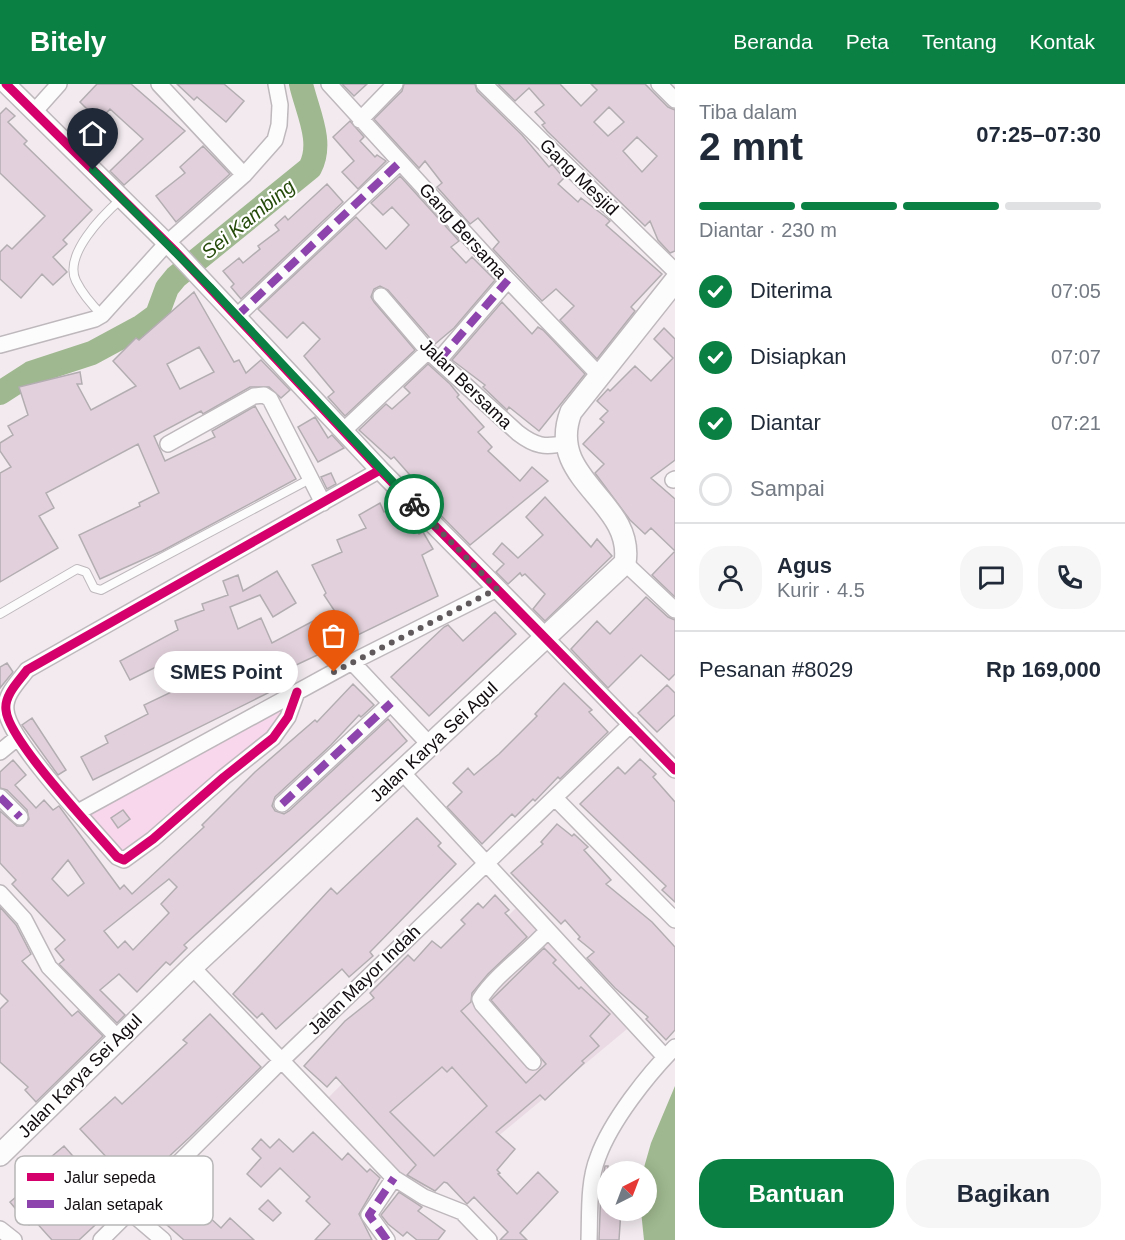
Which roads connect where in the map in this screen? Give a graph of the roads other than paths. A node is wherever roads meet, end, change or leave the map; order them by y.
1 (6, 84) edge
2 (59, 84) edge
3 (159, 84) edge
4 (276, 84) edge
5 (329, 84) edge
6 (395, 84) edge
7 (484, 84) edge
8 (659, 84) edge
9 (675, 100) edge
10 (34, 112) junction
11 (360, 120) junction
12 (400, 162) junction
13 (244, 175) junction
14 (122, 198) junction
15 (171, 247) junction
16 (675, 271) edge
17 (508, 280) junction
18 (675, 281) edge
19 (381, 296) dead end
20 (102, 315) junction
21 (237, 316) junction
22 (0, 345) edge
23 (434, 355) junction
24 (600, 376) junction
25 (343, 431) junction
26 (565, 443) junction
27 (168, 444) dead end
28 (380, 470) junction
29 (310, 478) junction
30 (323, 504) junction
31 (625, 563) junction
32 (497, 589) junction
33 (675, 610) edge
34 (0, 614) edge
35 (546, 638) junction
36 (352, 662) junction
37 (297, 692) junction
38 (391, 702) junction
39 (631, 724) junction
40 (17, 738) junction
41 (430, 745) junction
42 (0, 752) edge
43 (675, 770) edge
44 (402, 772) junction
45 (0, 797) edge
46 (556, 799) junction
47 (282, 804) dead end
48 (78, 812) junction
49 (20, 817) dead end
50 (486, 864) junction
51 (0, 893) edge
52 (675, 921) edge
53 (547, 931) junction
54 (192, 967) junction
55 (118, 1038) junction
56 (670, 1052) edge
57 (281, 1061) junction
58 (533, 1062) dead end
59 (0, 1155) edge
60 (185, 1156) edge
61 (394, 1178) junction
62 (115, 1225) edge
63 (145, 1225) edge
64 (0, 1229) edge
65 (14, 1240) edge
66 (101, 1240) edge
67 (162, 1240) edge
68 (387, 1240) edge
69 (489, 1240) edge
70 (589, 1240) edge

1 - 10 street
2 - 10 street
3 - 13 street
4 - 13 street
5 - 11 street, Gang Bersama
6 - 11 street
7 - 16 street, Gang Mesjid
8 - 9 street
10 - 14 street
11 - 12 street, Gang Bersama
12 - 17 street, Gang Bersama
12 - 21 street
13 - 15 street
14 - 15 street
14 - 20 lane
15 - 20 street
15 - 21 street
17 - 23 street
17 - 24 street, Gang Bersama
18 - 24 main road
19 - 23 street, Jalan Bersama
20 - 22 street
21 - 25 street
23 - 25 street
23 - 26 street, Jalan Bersama
24 - 26 main road
25 - 28 street
26 - 31 main road
27 - 29 street
28 - 30 street
28 - 32 street
29 - 30 street
29 - 34 lane
30 - 40 street
31 - 33 street
31 - 35 main road, Jalan Karya Sei Agul
32 - 35 street
32 - 36 street
35 - 39 street
35 - 41 main road, Jalan Karya Sei Agul
36 - 37 street
36 - 38 street
37 - 48 street
37 - 48 street
38 - 41 street
38 - 47 street
39 - 43 street
39 - 46 street, Jalan Mayor Indah
40 - 42 street
40 - 48 street
41 - 44 main road, Jalan Karya Sei Agul
44 - 50 street
44 - 54 main road, Jalan Karya Sei Agul
45 - 49 street
46 - 50 street, Jalan Mayor Indah
46 - 52 street
50 - 53 street
50 - 57 street, Jalan Mayor Indah
51 - 55 street
53 - 56 street
53 - 58 street
54 - 55 main road, Jalan Karya Sei Agul
54 - 57 street
55 - 59 main road, Jalan Karya Sei Agul
56 - 70 street
57 - 60 street, Jalan Mayor Indah
57 - 61 street
61 - 68 street
61 - 69 street
62 - 66 street, Jalan Mayor Indah
63 - 67 street
64 - 65 street

